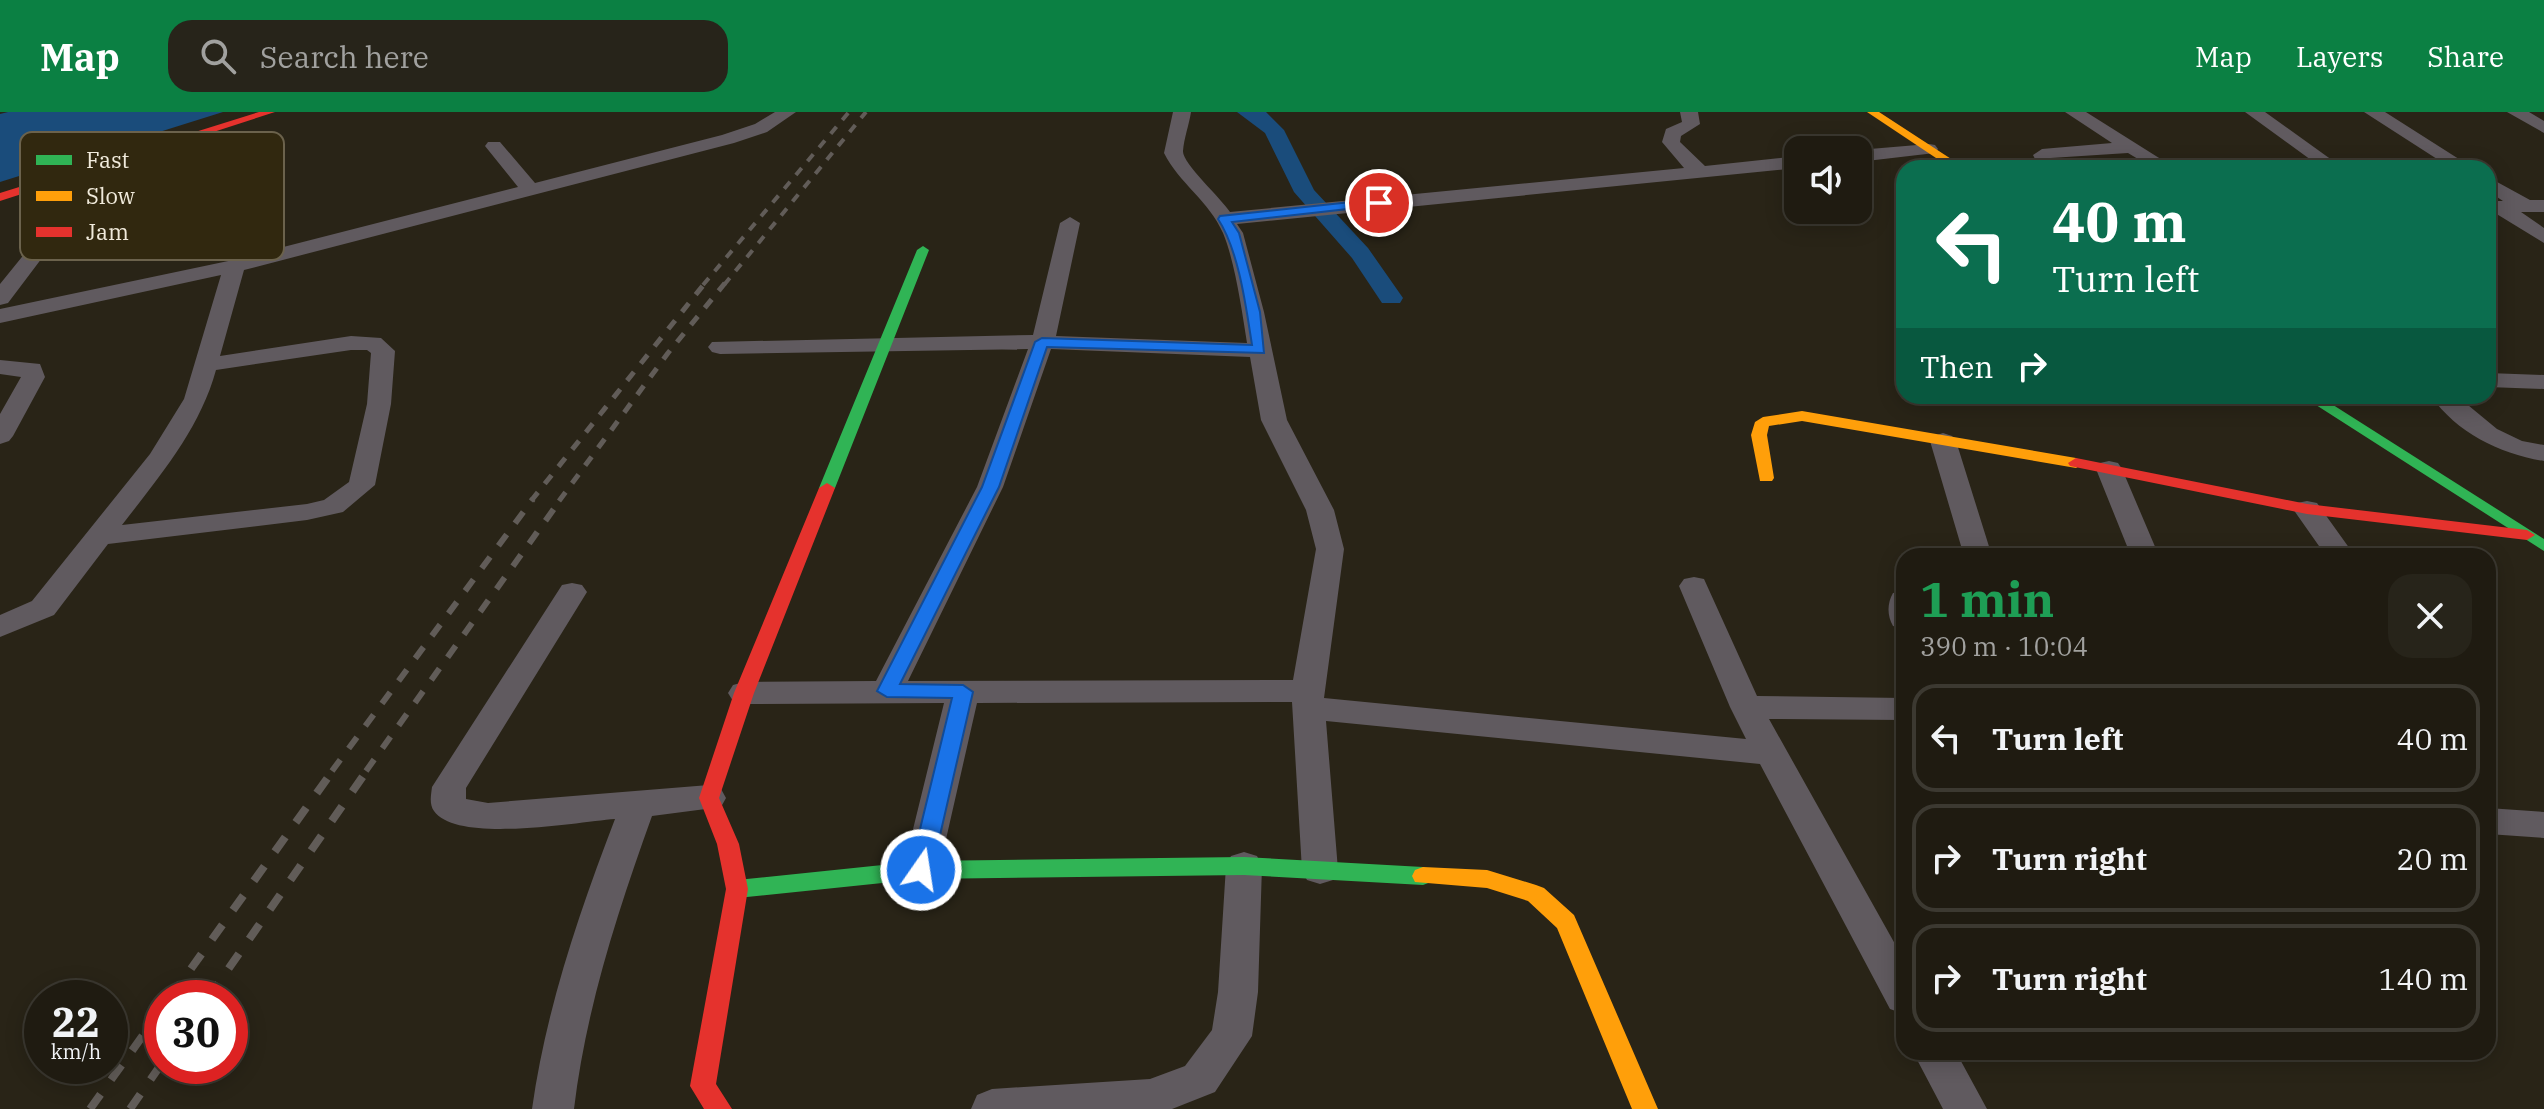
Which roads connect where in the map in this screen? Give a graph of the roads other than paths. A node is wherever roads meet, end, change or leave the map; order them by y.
1 (270, 112) edge
2 (787, 112) edge
3 (1182, 112) edge
4 (1689, 112) edge
5 (1872, 112) edge
6 (2074, 112) edge
7 (2254, 112) edge
8 (2373, 112) edge
9 (2516, 112) edge
10 (2544, 128) edge
11 (207, 132) edge
12 (494, 146) dead end
13 (2130, 147) junction
14 (1929, 149) junction
15 (1872, 155) edge
16 (2042, 155) dead end
17 (1946, 160) edge
18 (2152, 160) edge
19 (2323, 160) edge
20 (2451, 160) edge
21 (1784, 164) edge
22 (1702, 173) junction
23 (2496, 187) edge
24 (531, 190) junction
25 (20, 191) edge
26 (0, 197) edge
27 (2535, 206) edge
28 (2496, 207) edge
29 (2496, 208) edge
30 (1224, 219) junction
31 (1070, 223) dead end
32 (2544, 237) edge
33 (923, 250) dead end
34 (284, 253) edge
35 (33, 260) edge
36 (257, 260) edge
37 (234, 266) junction
38 (3, 315) edge
39 (1042, 342) junction
40 (885, 344) junction
41 (720, 347) dead end
42 (1259, 350) junction
43 (205, 365) junction
44 (0, 367) edge
45 (2496, 380) edge
46 (2544, 382) edge
47 (2322, 404) edge
48 (2452, 404) edge
49 (0, 436) edge
50 (1943, 441) junction
51 (2544, 453) edge
52 (2109, 469) junction
53 (1766, 478) dead end
54 (2307, 509) junction
55 (2527, 535) junction
56 (101, 536) junction
57 (2544, 546) edge
58 (1976, 548) edge
59 (2142, 548) edge
60 (2335, 548) edge
61 (1694, 586) dead end
62 (572, 592) dead end
63 (0, 627) edge
64 (887, 691) junction
65 (963, 692) junction
66 (744, 693) junction
67 (1308, 700) junction
68 (1746, 707) junction
69 (1896, 709) edge
70 (1771, 753) junction
71 (709, 798) junction
72 (639, 802) junction
73 (2496, 822) edge
74 (2544, 825) edge
75 (1244, 866) junction
76 (921, 870) junction
77 (1320, 870) junction
78 (737, 889) junction
79 (1896, 982) edge
80 (1938, 1060) edge
81 (553, 1109) edge
82 (719, 1109) edge
83 (992, 1109) edge
84 (1645, 1109) edge
85 (1966, 1109) edge

1 - 11 street
2 - 24 street
3 - 30 street
4 - 22 street
5 - 14 street
6 - 13 street
7 - 19 street
8 - 20 street
9 - 10 street
12 - 24 street
13 - 16 street
13 - 18 street
14 - 15 street
14 - 17 street
21 - 22 street
22 - 30 street
23 - 27 street
24 - 34 street
25 - 26 street
27 - 28 street
29 - 32 street
30 - 42 street
31 - 39 street
33 - 40 street
35 - 38 street
36 - 37 street
37 - 38 street
37 - 43 street
39 - 40 street
39 - 42 street
39 - 64 street
40 - 41 street
40 - 66 street
42 - 67 street
43 - 56 street
43 - 56 street
44 - 49 street
45 - 46 street
47 - 55 street
48 - 51 street
50 - 52 street
50 - 53 street
50 - 58 street
52 - 54 street
52 - 59 street
54 - 55 street
54 - 60 street
55 - 57 street
56 - 63 street
61 - 68 street
62 - 72 street
64 - 65 street
64 - 66 street
65 - 67 street
65 - 76 street
66 - 71 street
67 - 70 street
67 - 77 street
68 - 69 street
68 - 70 street
70 - 79 street
71 - 72 street
71 - 78 street
72 - 81 street
73 - 74 street
75 - 76 street
75 - 77 street
75 - 83 street
76 - 78 street
77 - 84 street
78 - 82 street
80 - 85 street

